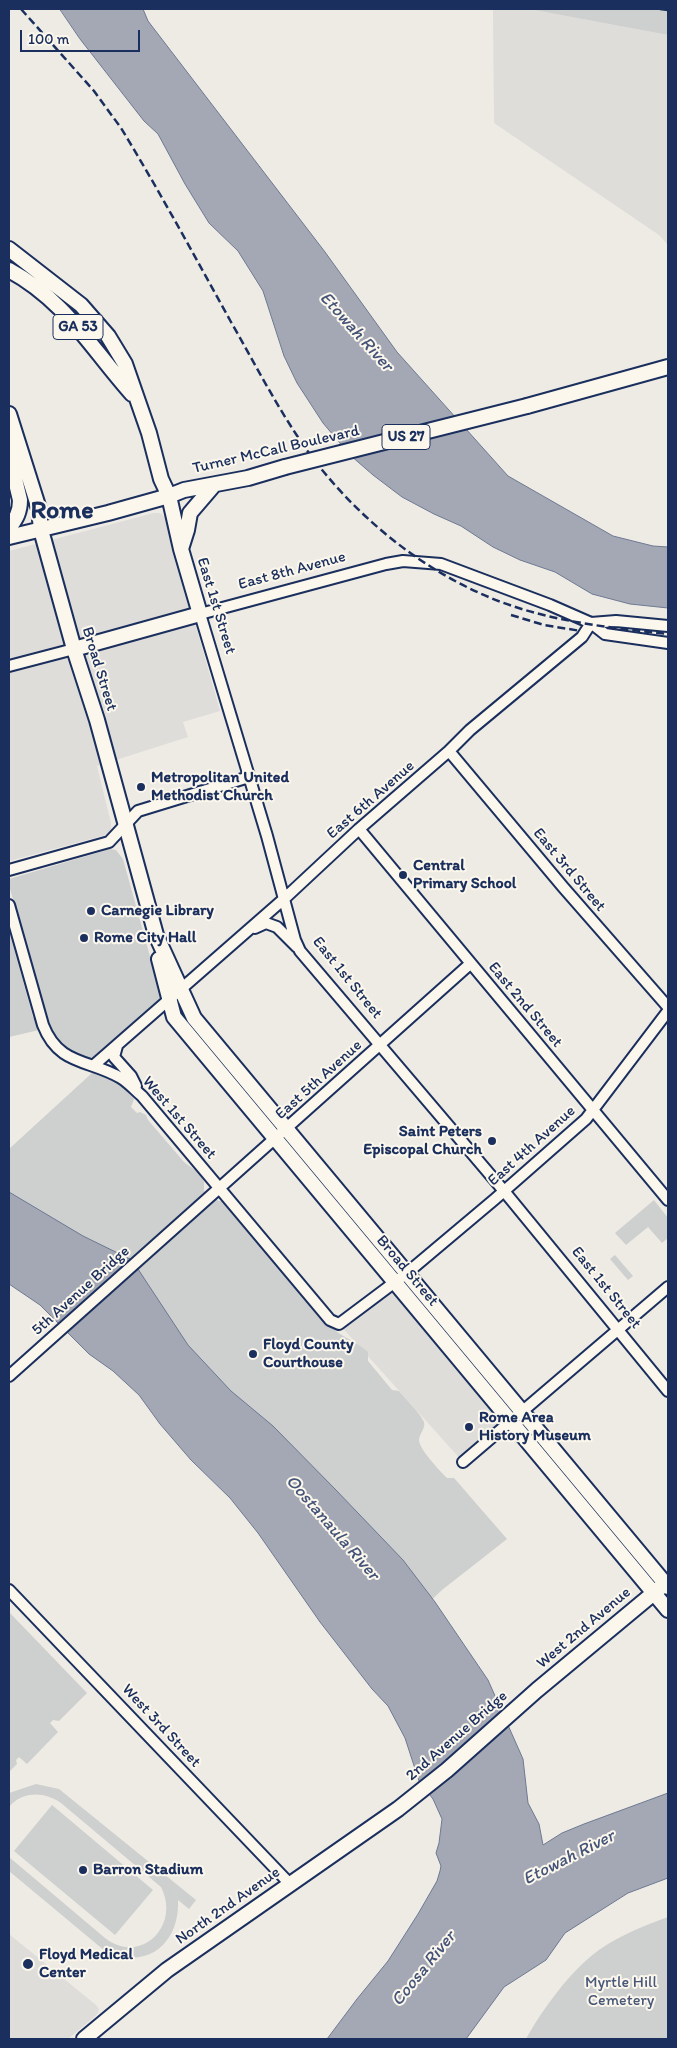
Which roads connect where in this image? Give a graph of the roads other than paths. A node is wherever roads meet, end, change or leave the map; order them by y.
1 (9, 249) edge
2 (9, 270) edge
3 (668, 367) edge
4 (135, 396) junction
5 (10, 419) edge
6 (214, 485) junction
7 (169, 496) junction
8 (9, 528) edge
9 (41, 530) junction
10 (9, 537) edge
11 (181, 549) junction
12 (200, 614) junction
13 (591, 623) junction
14 (668, 626) edge
15 (668, 643) edge
16 (74, 649) junction
17 (9, 666) edge
18 (449, 751) junction
19 (249, 777) junction
20 (125, 824) junction
21 (359, 829) junction
22 (9, 870) edge
23 (284, 898) junction
24 (9, 905) edge
25 (156, 936) junction
26 (234, 940) junction
27 (300, 950) junction
28 (470, 964) junction
29 (180, 990) junction
30 (169, 1000) junction
31 (668, 1009) edge
32 (117, 1046) junction
33 (380, 1046) junction
34 (93, 1066) junction
35 (142, 1096) junction
36 (593, 1110) junction
37 (286, 1129) junction
38 (275, 1138) junction
39 (220, 1188) junction
40 (504, 1191) junction
41 (668, 1200) edge
42 (408, 1272) junction
43 (394, 1282) junction
44 (668, 1288) edge
45 (339, 1324) joint
46 (618, 1331) junction
47 (9, 1376) edge
48 (668, 1391) edge
49 (523, 1412) junction
50 (512, 1422) junction
51 (463, 1462) dead end
52 (667, 1584) edge
53 (9, 1590) edge
54 (654, 1593) junction
55 (668, 1610) edge
56 (537, 1690) joint
57 (398, 1809) joint
58 (290, 1884) junction
59 (84, 2039) edge

1 - 4 main road, GA 53
2 - 4 main road, GA 53
3 - 6 main road, Turner McCall Boulevard / US 27, bridge
4 - 7 main road, GA 53
5 - 8 main road
5 - 9 main road, Broad Street
6 - 7 main road, Turner McCall Boulevard / US 27
6 - 11 main road
7 - 9 main road, Turner McCall Boulevard / US 27
7 - 11 main road, East 1st Street
9 - 10 main road, Turner McCall Boulevard / US 27
9 - 16 main road, Broad Street
11 - 12 main road, East 1st Street
12 - 13 street, East 8th Avenue
12 - 16 main road, East 8th Avenue
12 - 19 street, East 1st Street
13 - 14 street
13 - 15 street, East 8th Avenue
13 - 18 street, East 6th Avenue
16 - 17 street
16 - 20 main road, Broad Street
18 - 21 street, East 6th Avenue
18 - 31 street, East 3rd Street
19 - 20 street
19 - 23 street, East 1st Street
20 - 22 street
20 - 25 main road, Broad Street
21 - 23 street, East 6th Avenue
21 - 28 street, East 2nd Street
23 - 26 street, East 6th Avenue
23 - 27 street, East 1st Street
24 - 34 street, West 1st Street
25 - 29 main road, Broad Street
25 - 30 main road, Broad Street
26 - 27 street
26 - 29 street, East 6th Avenue
27 - 33 street, East 1st Street
28 - 33 street, East 5th Avenue
28 - 36 street, East 2nd Street
29 - 30 street, East 6th Avenue
29 - 37 main road, Broad Street
30 - 32 street, East 6th Avenue
30 - 38 main road, Broad Street
31 - 36 street, East 4th Avenue
32 - 34 street, East 6th Avenue
32 - 35 street
33 - 37 street, East 5th Avenue
33 - 40 street, East 1st Street
34 - 35 street, West 1st Street
35 - 39 street, West 1st Street
36 - 40 street, East 4th Avenue
36 - 41 street, East 2nd Street
37 - 38 street, East 5th Avenue
37 - 42 main road, Broad Street
38 - 39 street, East 5th Avenue
38 - 43 main road, Broad Street
39 - 45 street, West 1st Street
39 - 47 street, 5th Avenue Bridge
40 - 42 street, East 4th Avenue
40 - 46 street, East 1st Street
42 - 43 street, East 4th Avenue
42 - 49 main road, Broad Street
43 - 45 street, East 4th Avenue
43 - 50 main road, Broad Street
44 - 46 street
46 - 48 street, East 1st Street
46 - 49 street
49 - 50 street
49 - 52 main road, Broad Street
50 - 51 street
50 - 54 main road, Broad Street
52 - 54 main road, West 2nd Avenue
53 - 58 street, West 3rd Street
54 - 55 main road, Broad Street
54 - 56 main road, West 2nd Avenue
56 - 57 main road, 2nd Avenue Bridge
57 - 58 main road, North 2nd Avenue
58 - 59 main road, North 2nd Avenue

